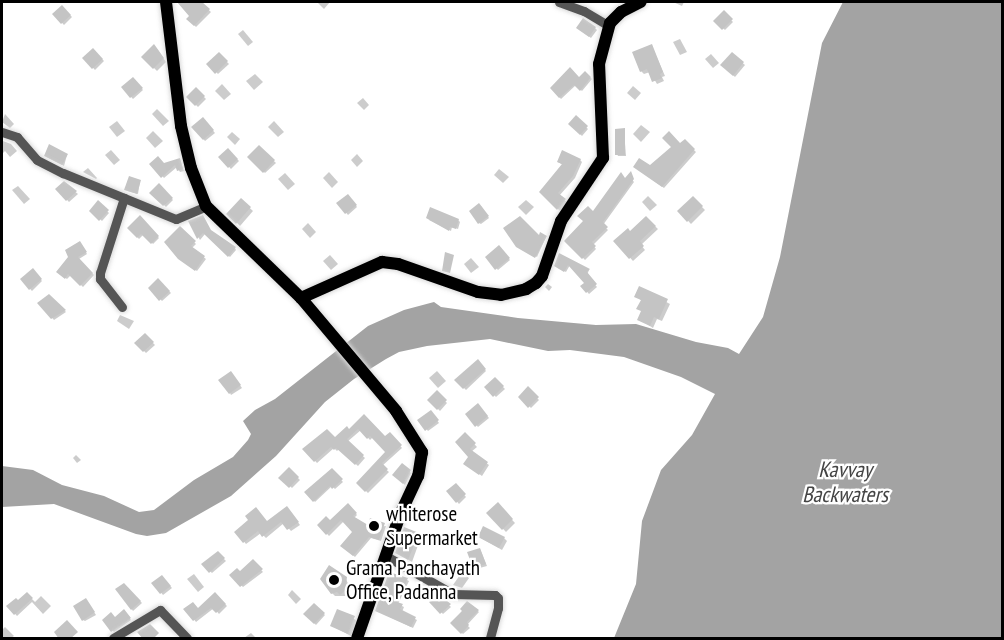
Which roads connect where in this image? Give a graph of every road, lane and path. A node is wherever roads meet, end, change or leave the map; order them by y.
1 (166, 2) edge
2 (559, 2) edge
3 (641, 2) edge
4 (609, 26) junction
5 (2, 132) edge
6 (124, 198) junction
7 (206, 206) junction
8 (301, 298) junction
9 (122, 307) dead end
10 (386, 556) junction
11 (113, 639) edge
12 (187, 639) edge
13 (357, 639) edge
14 (490, 639) edge

1 - 7 main road
2 - 4 street
3 - 4 main road
4 - 8 main road
5 - 6 street
6 - 7 street
6 - 9 street
7 - 8 main road
8 - 10 main road
10 - 13 main road
10 - 14 street
11 - 12 street

